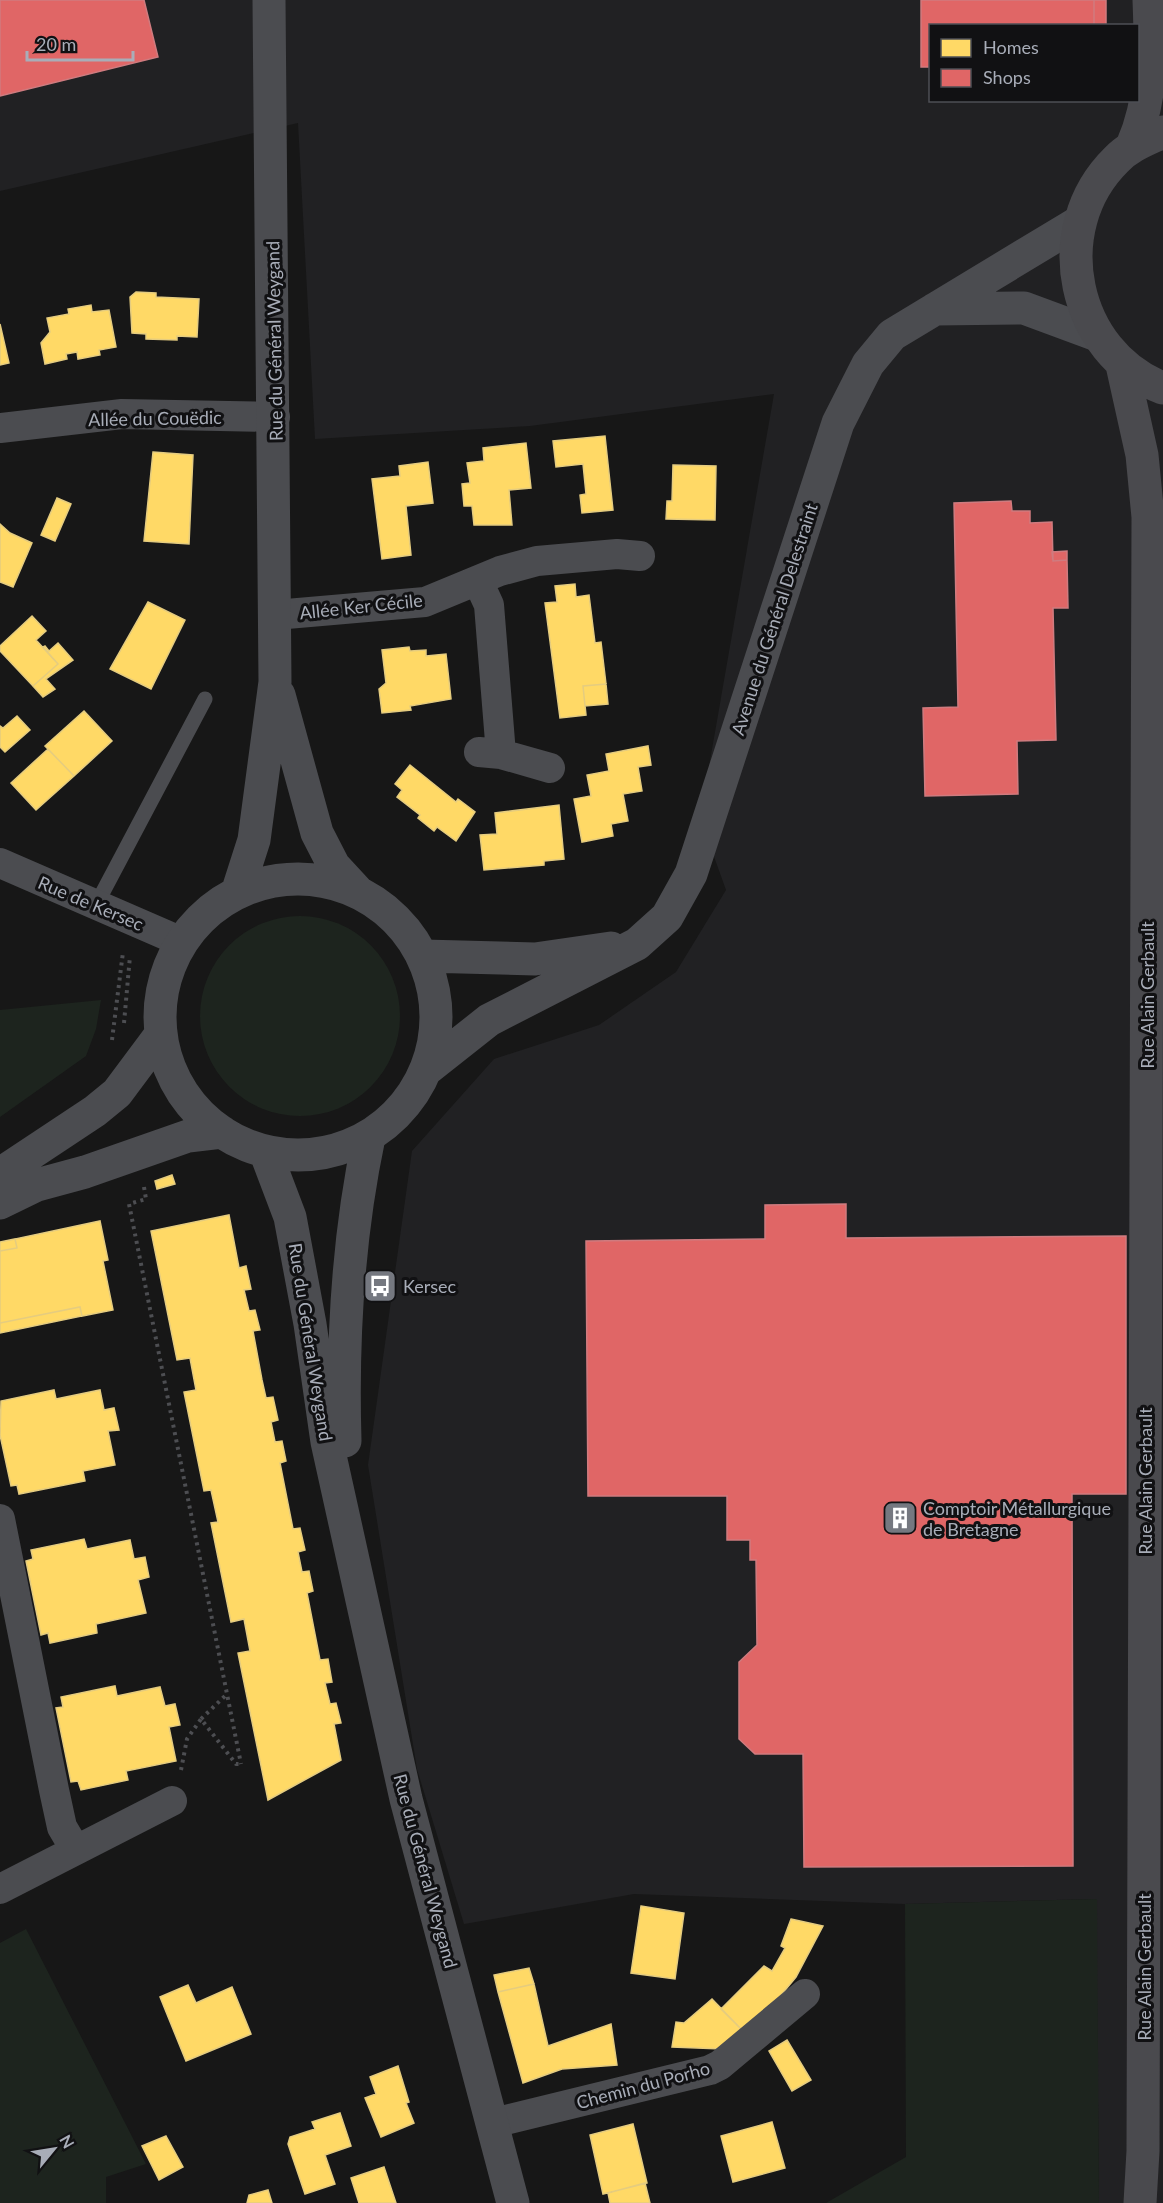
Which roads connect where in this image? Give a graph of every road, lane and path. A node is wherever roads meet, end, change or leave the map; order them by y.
1 (269, 0) edge
2 (1149, 0) edge
3 (1163, 132) edge
4 (1132, 146) junction
5 (1079, 222) junction
6 (933, 309) junction
7 (1097, 335) junction
8 (1122, 364) junction
9 (1163, 388) edge
10 (275, 417) junction
11 (0, 428) edge
12 (640, 556) dead end
13 (478, 581) junction
14 (275, 615) junction
15 (275, 682) junction
16 (205, 699) dead end
17 (550, 768) dead end
18 (1147, 810) junction
19 (0, 863) edge
20 (358, 892) junction
21 (237, 893) junction
22 (96, 905) junction
23 (135, 922) junction
24 (182, 942) junction
25 (637, 944) junction
26 (423, 956) junction
27 (124, 1031) dead end
28 (161, 1034) junction
29 (109, 1046) dead end
30 (427, 1069) junction
31 (222, 1132) junction
32 (369, 1137) junction
33 (265, 1151) junction
34 (1163, 1158) edge
35 (0, 1174) edge
36 (143, 1182) dead end
37 (0, 1203) edge
38 (0, 1519) edge
39 (348, 1536) junction
40 (227, 1694) junction
41 (201, 1719) junction
42 (172, 1801) joint
43 (75, 1849) junction
44 (0, 1889) edge
45 (805, 1994) dead end
46 (493, 2123) junction
47 (1143, 2151) junction
48 (513, 2203) edge
49 (1140, 2203) edge
50 (1146, 2203) edge

1 - 10 street, Rue du Général Weygand
2 - 4 main road
3 - 4 main road
4 - 5 main road
5 - 6 street, Avenue du Général Delestraint
5 - 7 main road
6 - 7 street
6 - 25 street, Avenue du Général Delestraint
7 - 8 main road
8 - 9 main road
8 - 18 main road, Rue Alain Gerbault
10 - 11 street, Allée du Couëdic
10 - 14 street, Rue du Général Weygand
12 - 13 street, Allée Ker Cécile
13 - 14 street, Allée Ker Cécile
13 - 17 street
14 - 15 street, Rue du Général Weygand
15 - 20 street, Rue du Général Weygand
15 - 21 street, Rue du Général Weygand
16 - 22 lane
18 - 34 lane, Rue Alain Gerbault
18 - 47 main road, Rue Alain Gerbault
19 - 22 street, Rue de Kersec
20 - 21 street
20 - 26 street
21 - 24 street
22 - 23 street, Rue de Kersec
23 - 24 street, Rue de Kersec
23 - 27 path
23 - 29 path
24 - 28 street
25 - 26 street
25 - 30 street, Avenue du Général Delestraint
26 - 30 street
28 - 31 street
28 - 35 street
30 - 32 street
31 - 33 street
31 - 37 street
32 - 33 street
32 - 39 street, Rue du Général Weygand
33 - 39 street, Rue du Général Weygand
36 - 40 path
38 - 43 street
39 - 46 street, Rue du Général Weygand
40 - 41 path
40 - 41 path
41 - 42 path
42 - 43 street
43 - 44 street
45 - 46 street, Chemin du Porho
46 - 48 street, Rue du Général Weygand
47 - 49 main road, Rue Alain Gerbault
47 - 50 street, Rue Alain Gerbault

